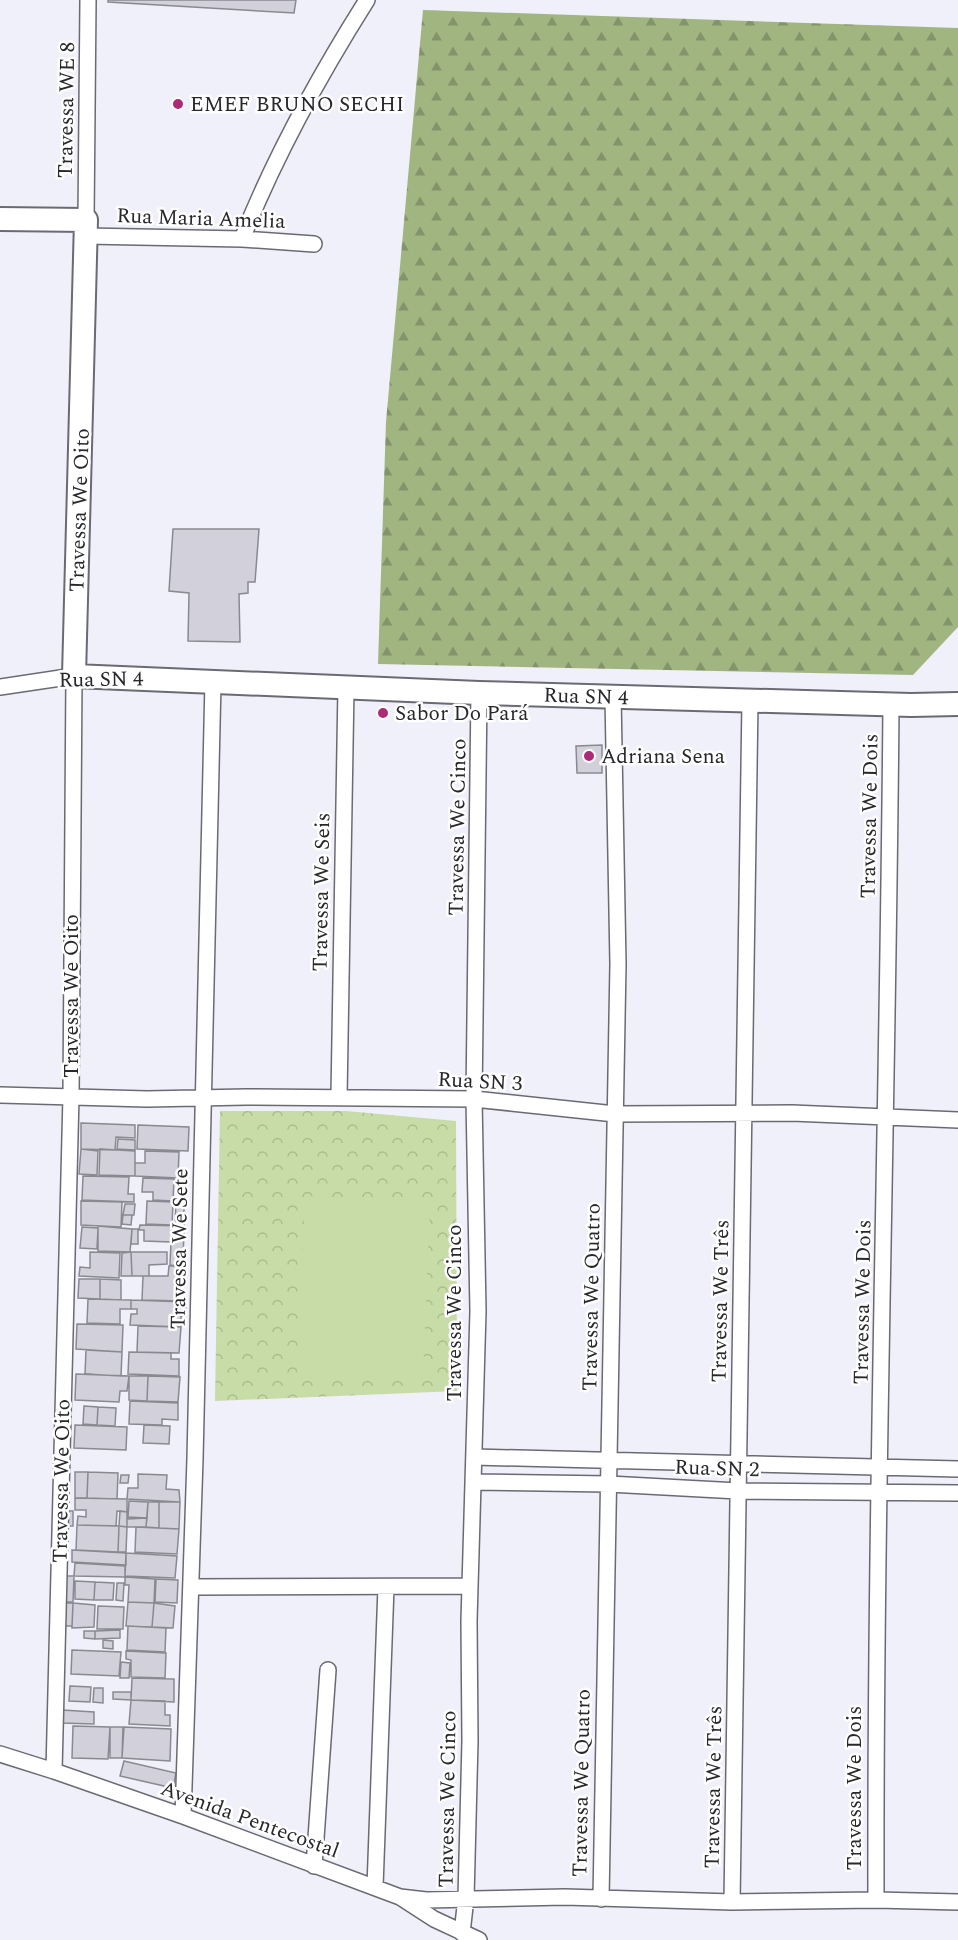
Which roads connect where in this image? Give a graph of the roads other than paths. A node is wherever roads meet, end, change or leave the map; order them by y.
1 (88, 0) edge
2 (367, 0) edge
3 (0, 219) edge
4 (86, 228) junction
5 (242, 239) junction
6 (314, 244) dead end
7 (74, 676) junction
8 (213, 682) junction
9 (0, 687) edge
10 (346, 687) junction
11 (479, 693) junction
12 (613, 696) junction
13 (750, 701) junction
14 (891, 704) junction
15 (958, 704) edge
16 (0, 1095) edge
17 (71, 1096) junction
18 (339, 1097) junction
19 (204, 1098) junction
20 (474, 1100) junction
21 (744, 1113) junction
22 (615, 1114) junction
23 (885, 1117) junction
24 (958, 1120) edge
25 (474, 1457) junction
26 (608, 1460) junction
27 (739, 1464) junction
28 (879, 1466) junction
29 (958, 1469) edge
30 (474, 1482) junction
31 (609, 1484) junction
32 (738, 1491) junction
33 (880, 1493) junction
34 (958, 1493) edge
35 (470, 1586) junction
36 (191, 1587) junction
37 (386, 1587) junction
38 (328, 1670) dead end
39 (0, 1754) edge
40 (54, 1771) junction
41 (183, 1816) junction
42 (315, 1866) junction
43 (375, 1887) junction
44 (400, 1897) junction
45 (466, 1898) junction
46 (601, 1899) junction
47 (876, 1900) junction
48 (732, 1902) junction
49 (958, 1902) edge
50 (462, 1933) junction
51 (479, 1940) edge

1 - 4 street, Travessa WE 8
2 - 5 street
3 - 4 main road
4 - 5 street, Rua Maria Amelia
4 - 7 main road, Travessa We Oito
5 - 6 street, Rua Maria Amelia
7 - 8 main road, Rua SN 4
7 - 9 street, Rua SN 4
7 - 17 street, Travessa We Oito
8 - 10 main road, Rua SN 4
8 - 19 street, Travessa We Sete
10 - 11 main road, Rua SN 4
10 - 18 street, Travessa We Seis
11 - 12 main road, Rua SN 4
11 - 20 street, Travessa We Cinco
12 - 13 main road, Rua SN 4
12 - 22 street, Travessa We Quatro
13 - 14 main road, Rua SN 4
13 - 21 street, Travessa We Três
14 - 15 main road, Rua SN 4
14 - 23 street, Travessa We Dois
16 - 17 street, Rua SN 3
17 - 19 street, Rua SN 3
17 - 40 street, Travessa We Oito
18 - 19 street, Rua SN 3
18 - 20 street, Rua SN 3
19 - 36 street, Travessa We Sete
20 - 22 street, Rua SN 3
20 - 25 street, Travessa We Cinco
21 - 22 street, Rua SN 3
21 - 23 street, Rua SN 3
21 - 27 street, Travessa We Três
22 - 26 street, Travessa We Quatro
23 - 24 street, Rua SN 3
23 - 28 street, Travessa We Dois
25 - 26 street, Rua SN 2
25 - 30 street, Travessa We Cinco
26 - 27 street, Rua SN 2
26 - 31 street, Travessa We Quatro
27 - 28 street, Rua SN 2
27 - 32 street, Travessa We Três
28 - 29 street, Rua SN 2
28 - 33 street, Travessa We Dois
30 - 31 street, Rua SN 2
30 - 35 street, Travessa We Cinco
31 - 32 street, Rua SN 2
31 - 46 street, Travessa We Quatro
32 - 33 street, Rua SN 2
32 - 48 street, Travessa We Três
33 - 34 street, Rua SN 2
33 - 47 street, Travessa We Dois
35 - 37 street
35 - 45 street, Travessa We Cinco
36 - 37 street
36 - 41 street, Travessa We Sete
37 - 43 street
38 - 42 street
39 - 40 street, Avenida Pentecostal
40 - 41 street, Avenida Pentecostal
41 - 42 street, Avenida Pentecostal
42 - 43 street, Avenida Pentecostal
43 - 44 street, Avenida Pentecostal
44 - 45 street
44 - 50 street, Avenida Pentecostal
45 - 46 street
45 - 50 street, Travessa We Cinco
46 - 48 street
47 - 48 street
47 - 49 street
50 - 51 street, Avenida Pentecostal

